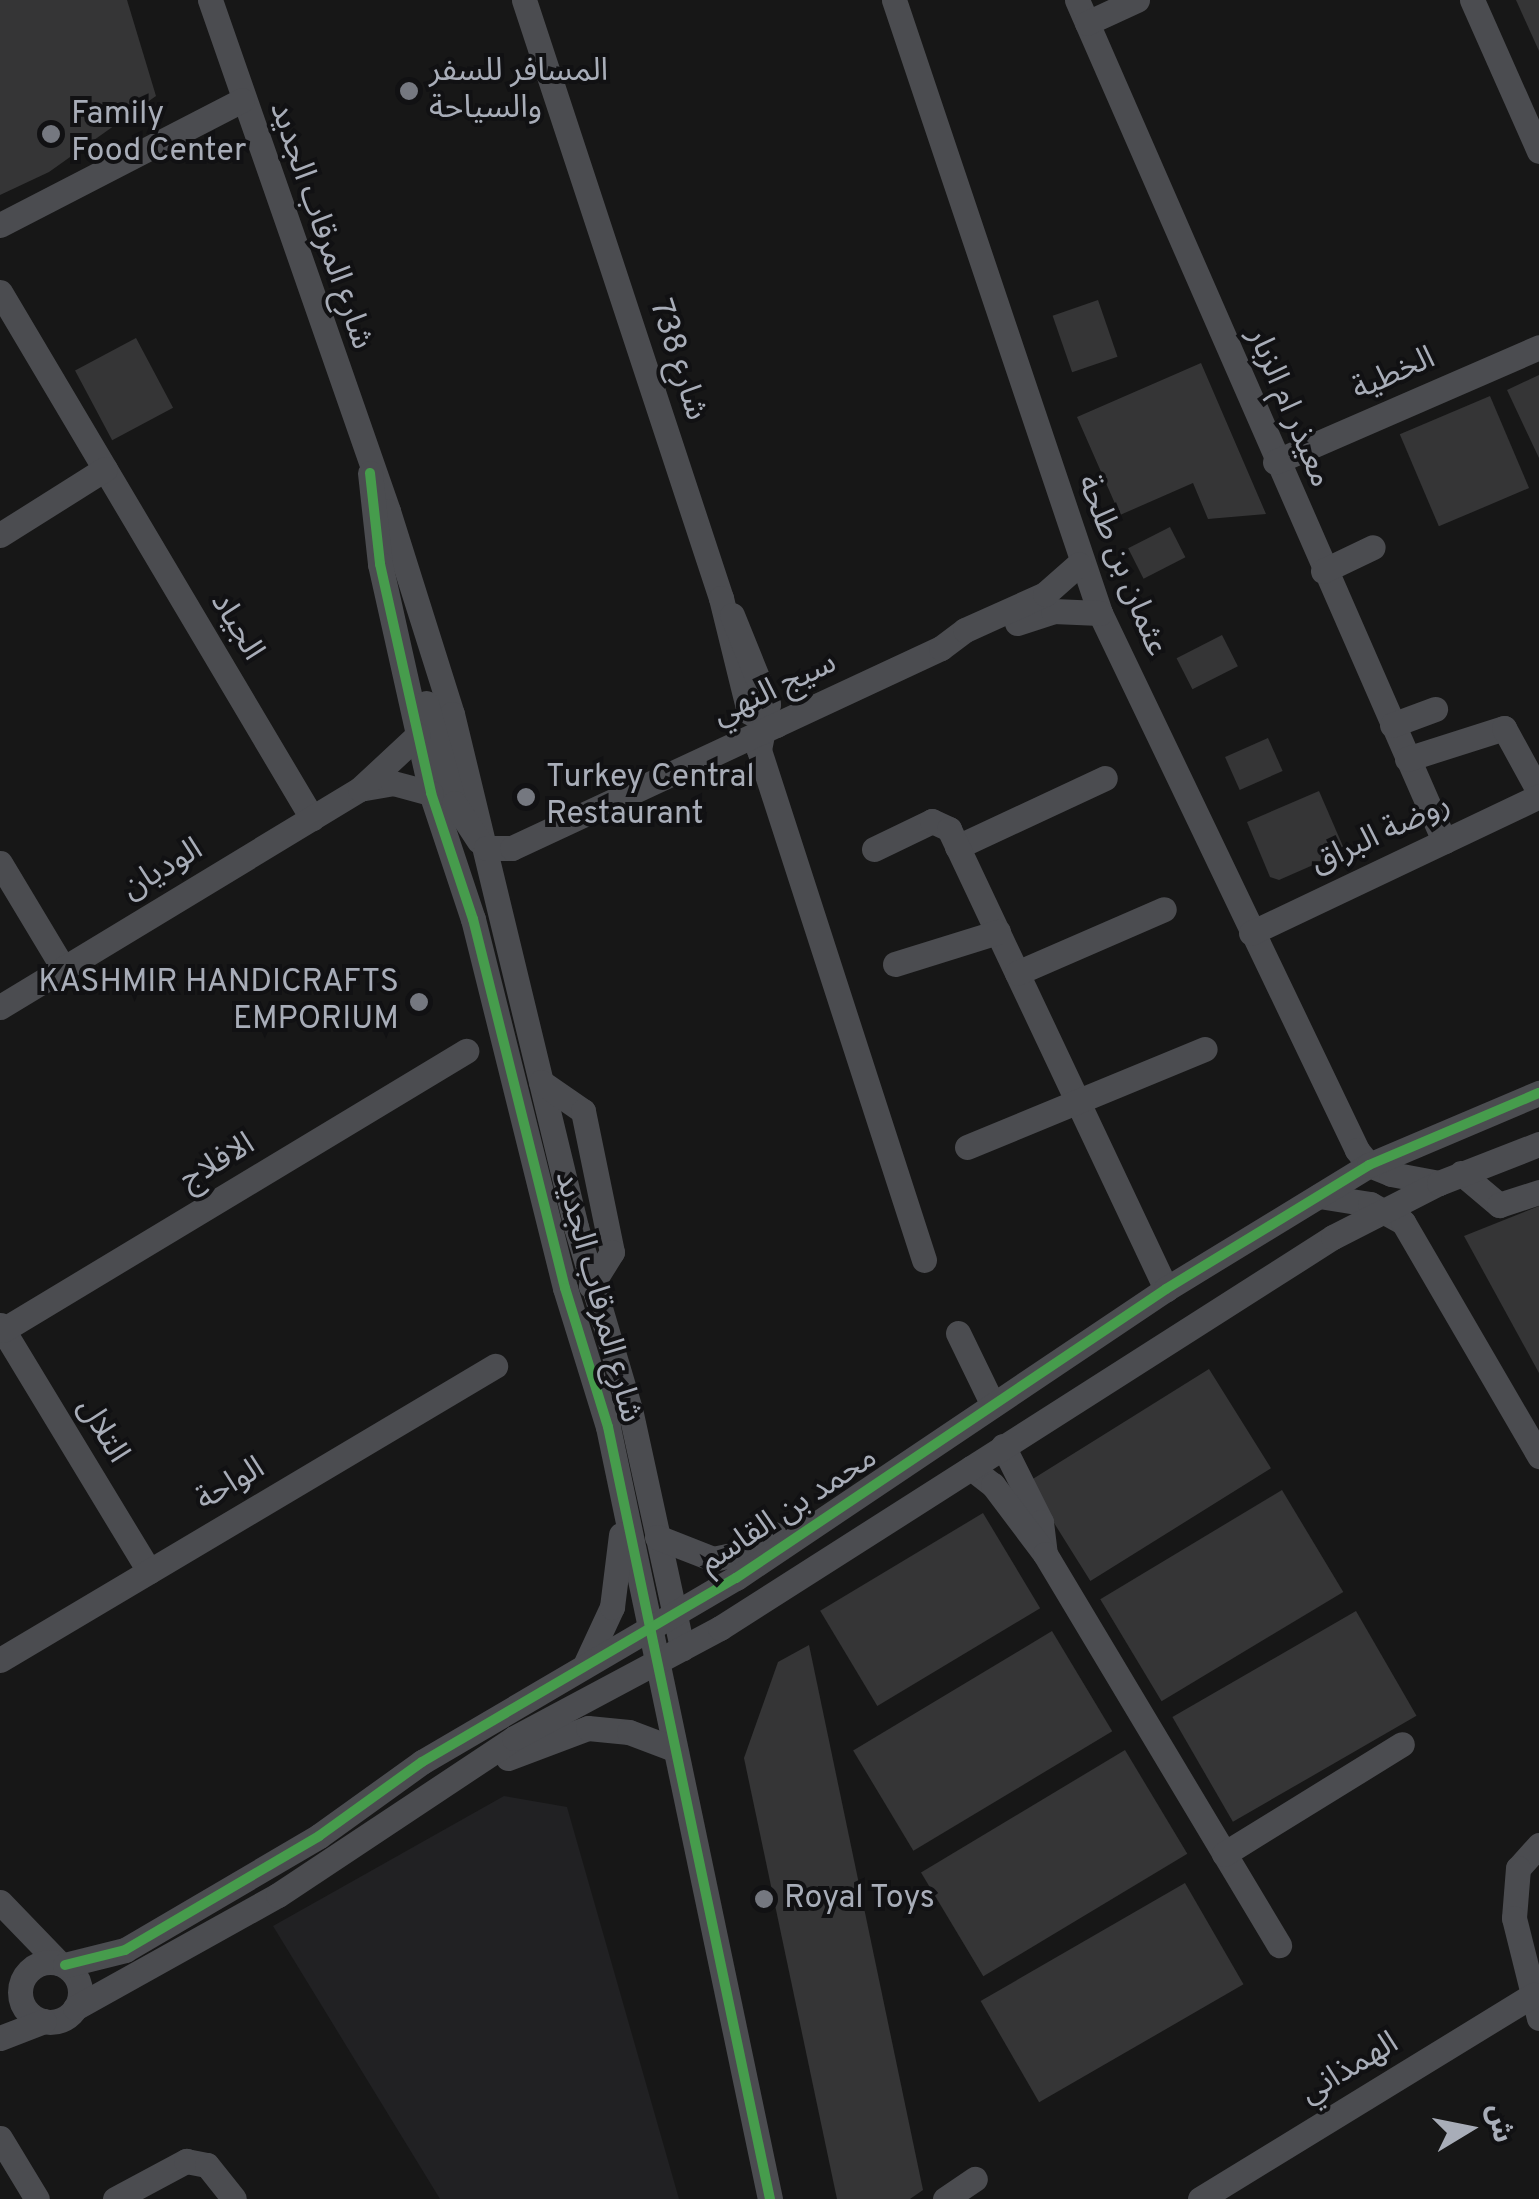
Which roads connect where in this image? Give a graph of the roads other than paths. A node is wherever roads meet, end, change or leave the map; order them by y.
1 (210, 0) edge
2 (524, 0) edge
3 (894, 0) edge
4 (1137, 0) edge
5 (1472, 0) edge
6 (1082, 12) edge
7 (242, 100) junction
8 (1532, 115) edge
9 (1539, 152) edge
10 (0, 224) edge
11 (0, 292) edge
12 (1539, 347) edge
13 (1275, 462) junction
14 (105, 469) junction
15 (370, 473) junction
16 (0, 535) edge
17 (1373, 547) dead end
18 (1079, 564) junction
19 (1323, 571) junction
20 (1100, 613) junction
21 (941, 648) junction
22 (404, 669) junction
23 (1435, 709) dead end
24 (1392, 726) junction
25 (767, 727) junction
26 (418, 735) junction
27 (1407, 759) junction
28 (1105, 778) dead end
29 (360, 789) junction
30 (431, 793) junction
31 (1539, 794) edge
32 (312, 818) junction
33 (1444, 841) junction
34 (958, 847) junction
35 (486, 848) junction
36 (874, 849) dead end
37 (0, 863) edge
38 (1164, 909) dead end
39 (998, 932) junction
40 (1251, 933) junction
41 (894, 964) dead end
42 (63, 968) junction
43 (1016, 973) junction
44 (0, 1006) edge
45 (1205, 1049) dead end
46 (466, 1051) dead end
47 (1539, 1092) edge
48 (1078, 1104) junction
49 (1351, 1131) junction
50 (1539, 1144) edge
51 (966, 1146) dead end
52 (1407, 1147) junction
53 (1369, 1165) junction
54 (1450, 1178) junction
55 (1539, 1192) edge
56 (1318, 1196) junction
57 (1387, 1210) junction
58 (1358, 1225) junction
59 (1410, 1242) junction
60 (924, 1260) dead end
61 (1166, 1289) junction
62 (2, 1328) edge
63 (962, 1332) dead end
64 (496, 1366) dead end
65 (997, 1403) junction
66 (1004, 1446) junction
67 (1539, 1456) edge
68 (971, 1468) junction
69 (855, 1500) junction
70 (623, 1506) junction
71 (657, 1536) junction
72 (1045, 1554) junction
73 (149, 1572) junction
74 (675, 1614) junction
75 (649, 1630) junction
76 (682, 1648) junction
77 (0, 1660) edge
78 (656, 1662) junction
79 (586, 1664) junction
80 (1402, 1744) dead end
81 (674, 1749) junction
82 (474, 1763) junction
83 (1539, 1845) edge
84 (1224, 1854) junction
85 (0, 1904) edge
86 (1279, 1945) dead end
87 (62, 1964) junction
88 (21, 1986) junction
89 (1536, 2007) edge
90 (75, 2008) junction
91 (0, 2019) edge
92 (44, 2021) junction
93 (0, 2038) edge
94 (0, 2138) edge
95 (0, 2169) edge
96 (975, 2179) dead end
97 (18, 2199) edge
98 (37, 2199) edge
99 (116, 2199) edge
100 (234, 2199) edge
101 (770, 2199) edge
102 (944, 2199) edge
103 (1200, 2199) edge

1 - 7 street, شارع المرقاب الجديد
2 - 25 street, شارع 738
3 - 18 street, عثمان بن طلحة
4 - 6 street
5 - 8 street
6 - 13 street, معيذر ام الزبار
7 - 10 street
7 - 15 street, شارع المرقاب الجديد
8 - 9 street
11 - 14 street, الجياد
12 - 13 street, الخطية
13 - 19 street, معيذر ام الزبار
14 - 16 street
14 - 32 street, الجياد
15 - 22 street, شارع المرقاب الجديد
15 - 35 street, شارع المرقاب الجديد
17 - 19 street
18 - 20 street, عثمان بن طلحة
18 - 21 street, سيج النهي
19 - 24 street, معيذر ام الزبار
20 - 21 street
20 - 40 street, عثمان بن طلحة
21 - 25 street, سيج النهي
22 - 26 street, شارع المرقاب الجديد
22 - 35 street
23 - 24 street
24 - 27 street, معيذر ام الزبار
25 - 35 street, سيج النهي
25 - 60 street, شارع 738
26 - 29 street, الوديان
26 - 30 street, شارع المرقاب الجديد
27 - 31 street
27 - 33 street, معيذر ام الزبار
28 - 34 street
29 - 30 street, الوديان
29 - 32 street, الوديان
30 - 70 street, شارع المرقاب الجديد
31 - 33 street, روضة البراق
32 - 42 street, الوديان
33 - 40 street, روضة البراق
34 - 36 street
34 - 39 street
35 - 71 street, شارع المرقاب الجديد
37 - 42 street
38 - 43 street
39 - 41 street
39 - 43 street
40 - 49 street, عثمان بن طلحة
42 - 44 street, الوديان
43 - 48 street
45 - 48 street
46 - 62 street, الافلاج
47 - 52 street, محمد بن القاسم
48 - 51 street
48 - 61 street
49 - 52 street
49 - 53 street, عثمان بن طلحة
50 - 54 street, محمد بن القاسم
52 - 53 street, محمد بن القاسم
53 - 54 street
53 - 56 street, محمد بن القاسم
54 - 55 street
54 - 57 street, محمد بن القاسم
56 - 57 street
56 - 61 street, محمد بن القاسم
57 - 58 street, محمد بن القاسم
57 - 59 street
58 - 59 street
58 - 66 street, محمد بن القاسم
59 - 67 street
61 - 65 street, محمد بن القاسم
62 - 73 street, التلال
63 - 65 street
64 - 73 street, الواحة
65 - 69 street, محمد بن القاسم
66 - 68 street, محمد بن القاسم
66 - 72 street
68 - 72 street
68 - 76 street, محمد بن القاسم
69 - 71 street
69 - 74 street, محمد بن القاسم
70 - 75 street, شارع المرقاب الجديد
70 - 79 street
71 - 74 street, شارع المرقاب الجديد
72 - 84 street
73 - 77 street, الواحة
74 - 75 street, محمد بن القاسم
74 - 76 street, شارع المرقاب الجديد
75 - 78 street, شارع المرقاب الجديد
75 - 79 street, محمد بن القاسم
76 - 78 street, محمد بن القاسم
78 - 81 street, شارع المرقاب الجديد
78 - 82 street, محمد بن القاسم
79 - 87 street, محمد بن القاسم
80 - 84 street
81 - 82 street
81 - 101 street, شارع المرقاب الجديد
82 - 90 street, محمد بن القاسم
83 - 89 street
84 - 86 street
85 - 87 street
85 - 88 street
87 - 88 street
87 - 90 street
88 - 91 street
88 - 92 street
89 - 103 street, الهمذاني
90 - 92 street
92 - 93 street
94 - 98 street
95 - 97 street
96 - 102 street
99 - 100 street

